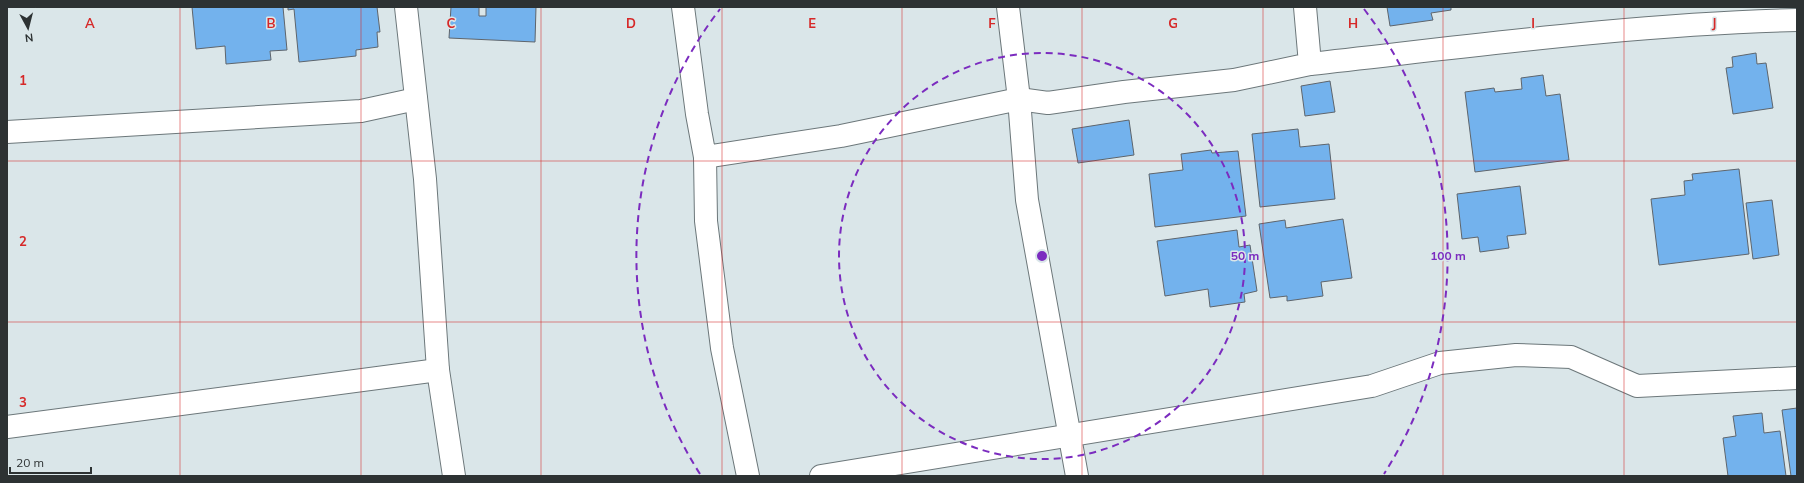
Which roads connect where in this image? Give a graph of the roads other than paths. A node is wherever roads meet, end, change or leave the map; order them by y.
1 (406, 7) edge
2 (682, 7) edge
3 (1008, 7) edge
4 (1305, 7) edge
5 (1797, 20) edge
6 (1310, 64) junction
7 (416, 99) junction
8 (1019, 99) junction
9 (7, 132) edge
10 (705, 157) junction
11 (438, 370) junction
12 (1797, 378) edge
13 (7, 427) edge
14 (1071, 436) junction
15 (454, 476) edge
16 (748, 476) edge
17 (821, 476) edge
18 (1077, 476) edge

1 - 7 street
2 - 10 street
3 - 8 street
4 - 6 street
5 - 6 street
6 - 8 street
7 - 9 street
7 - 11 street
8 - 10 street
8 - 14 street
10 - 16 street
11 - 13 street
11 - 15 street
12 - 14 street
14 - 17 street
14 - 18 street

